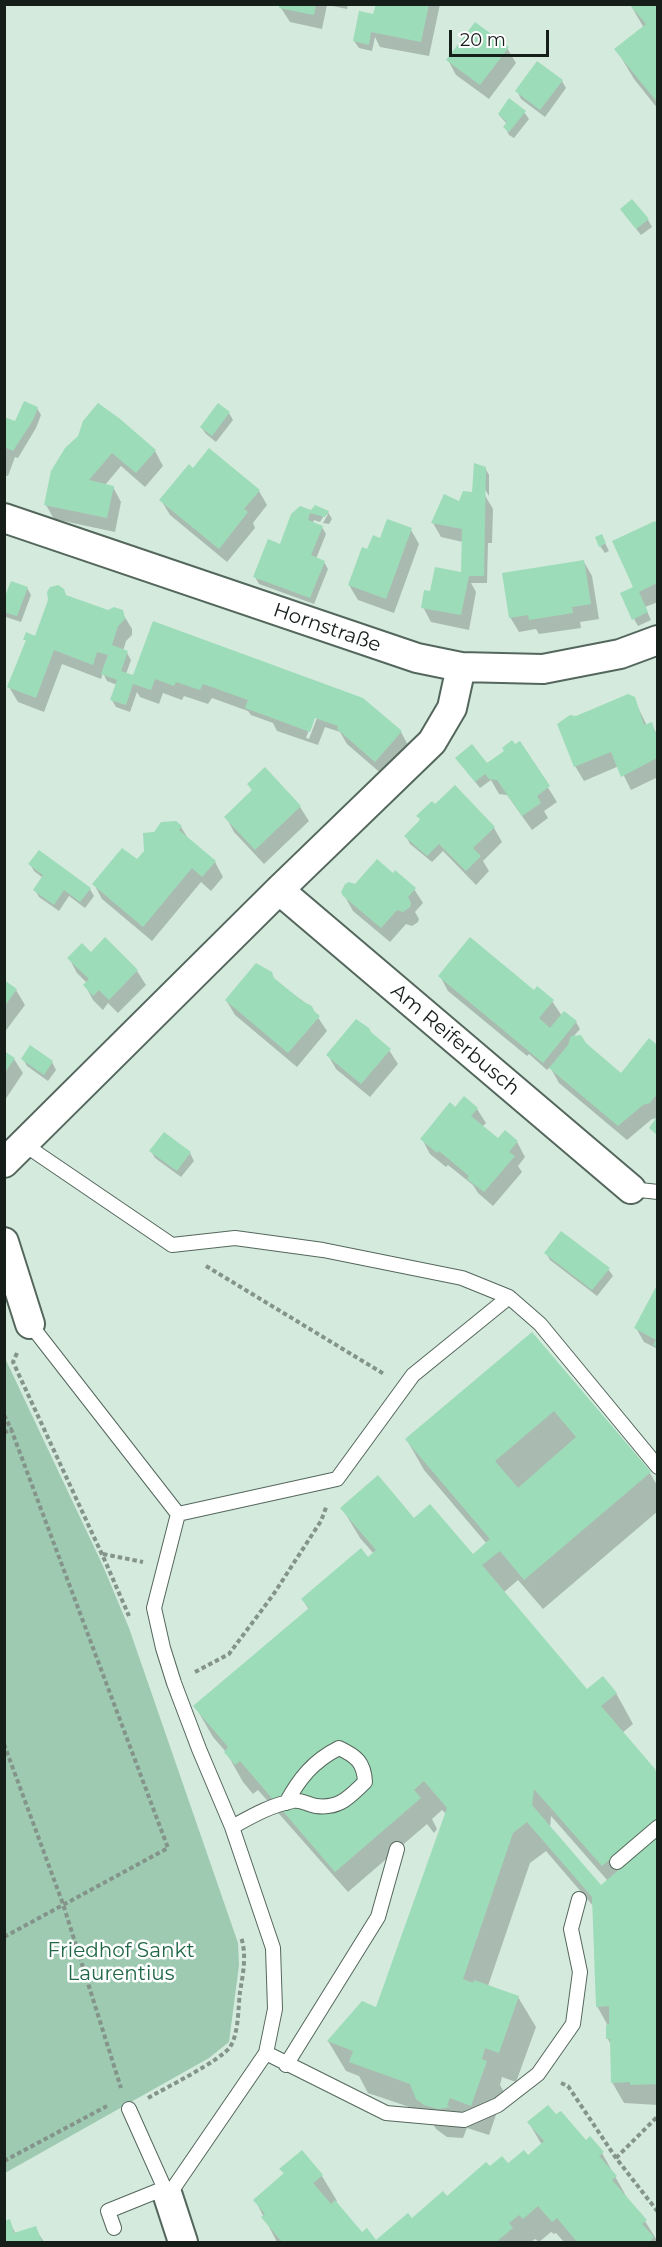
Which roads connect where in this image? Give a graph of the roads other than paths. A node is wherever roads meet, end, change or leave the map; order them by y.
1 (4, 518) edge
2 (657, 640) edge
3 (461, 667) junction
4 (279, 890) junction
5 (15, 1154) edge
6 (644, 1191) edge
7 (4, 1242) edge
8 (509, 1297) junction
9 (30, 1324) joint
10 (657, 1467) edge
11 (178, 1514) junction
12 (286, 1803) junction
13 (232, 1827) junction
14 (657, 1827) edge
15 (396, 1849) dead end
16 (617, 1862) dead end
17 (579, 1899) dead end
18 (266, 2053) junction
19 (286, 2065) junction
20 (126, 2103) road end
21 (166, 2192) junction
22 (114, 2228) dead end
23 (183, 2242) edge

1 - 3 street, Hornstraße
2 - 3 street, Hornstraße
3 - 4 street
4 - 5 street
4 - 6 street, Am Reiferbusch
5 - 8 lane
7 - 9 street
8 - 10 lane
8 - 11 lane
9 - 11 lane
11 - 13 lane
12 - 12 lane
12 - 13 lane
13 - 18 lane
14 - 16 lane
15 - 19 lane
17 - 19 lane
18 - 19 lane
18 - 21 lane
20 - 21 lane
21 - 22 lane
21 - 23 street

